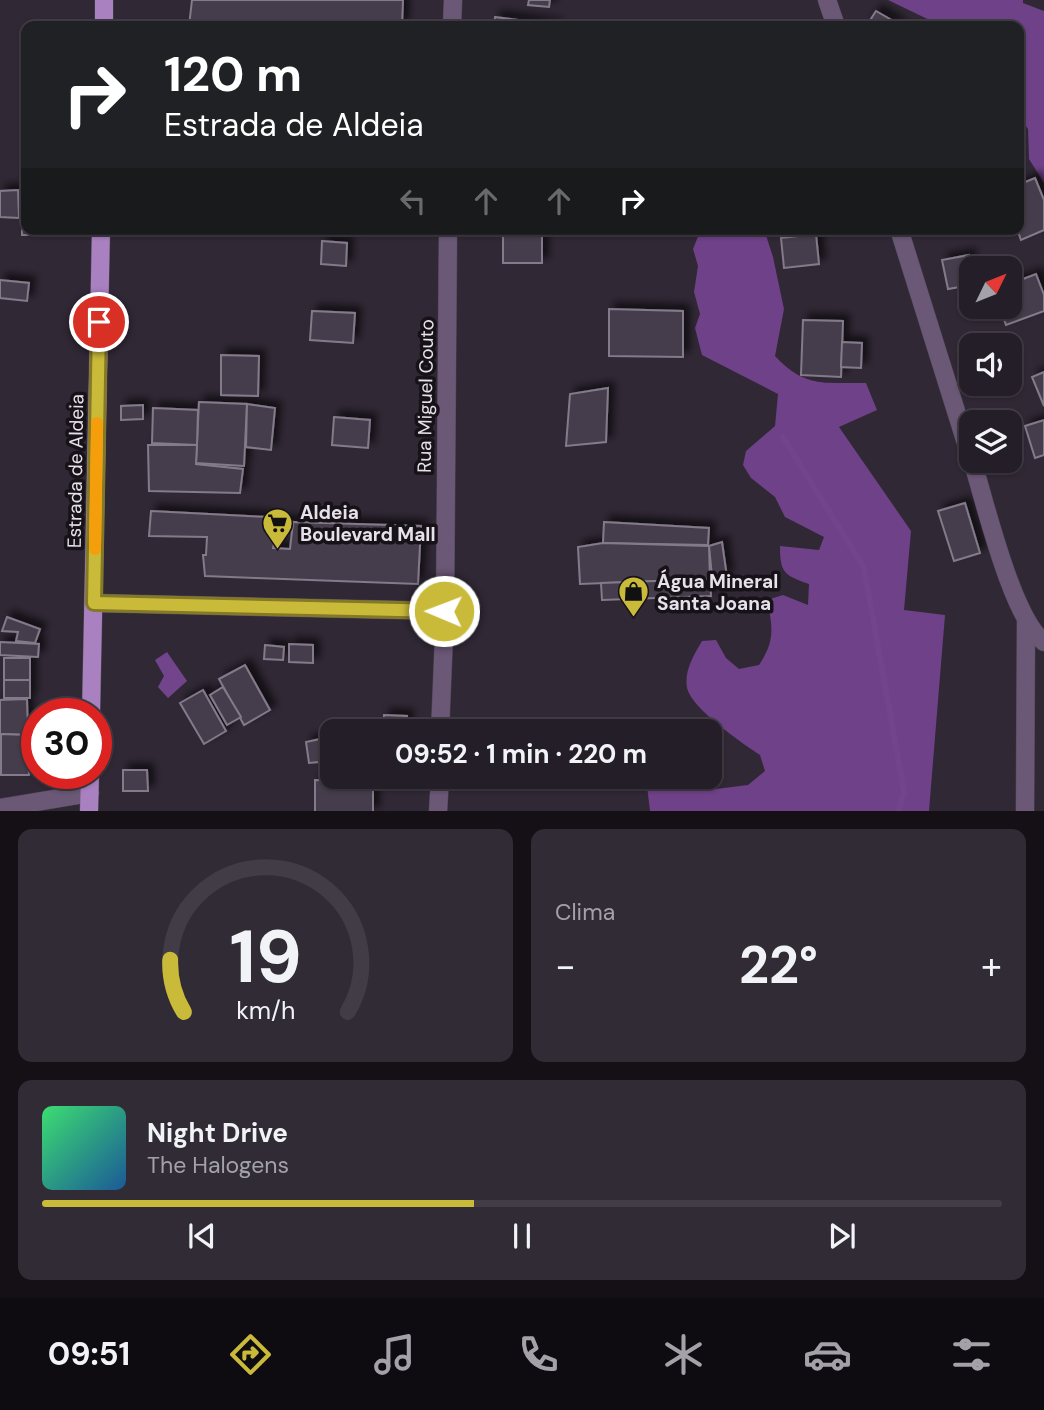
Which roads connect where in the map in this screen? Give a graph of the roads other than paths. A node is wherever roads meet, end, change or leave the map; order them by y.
1 (104, 0) edge
2 (453, 0) edge
3 (827, 0) edge
4 (104, 21) edge
5 (452, 21) edge
6 (834, 21) edge
7 (101, 235) edge
8 (447, 235) edge
9 (901, 235) edge
10 (959, 418) edge
11 (976, 473) edge
12 (94, 603) junction
13 (444, 611) junction
14 (1026, 622) junction
15 (1044, 642) edge
16 (91, 698) edge
17 (440, 719) edge
18 (439, 789) edge
19 (89, 802) edge
20 (0, 808) edge
21 (438, 811) edge
22 (1025, 811) edge

1 - 4 main road
2 - 5 street
3 - 6 street
7 - 12 main road, Estrada de Aldeia
8 - 13 street, Rua Miguel Couto
9 - 10 street
11 - 14 street
12 - 13 street
12 - 16 main road, Estrada de Aldeia
13 - 17 street, Rua Miguel Couto
14 - 15 street
14 - 22 street
18 - 21 street
19 - 20 street

